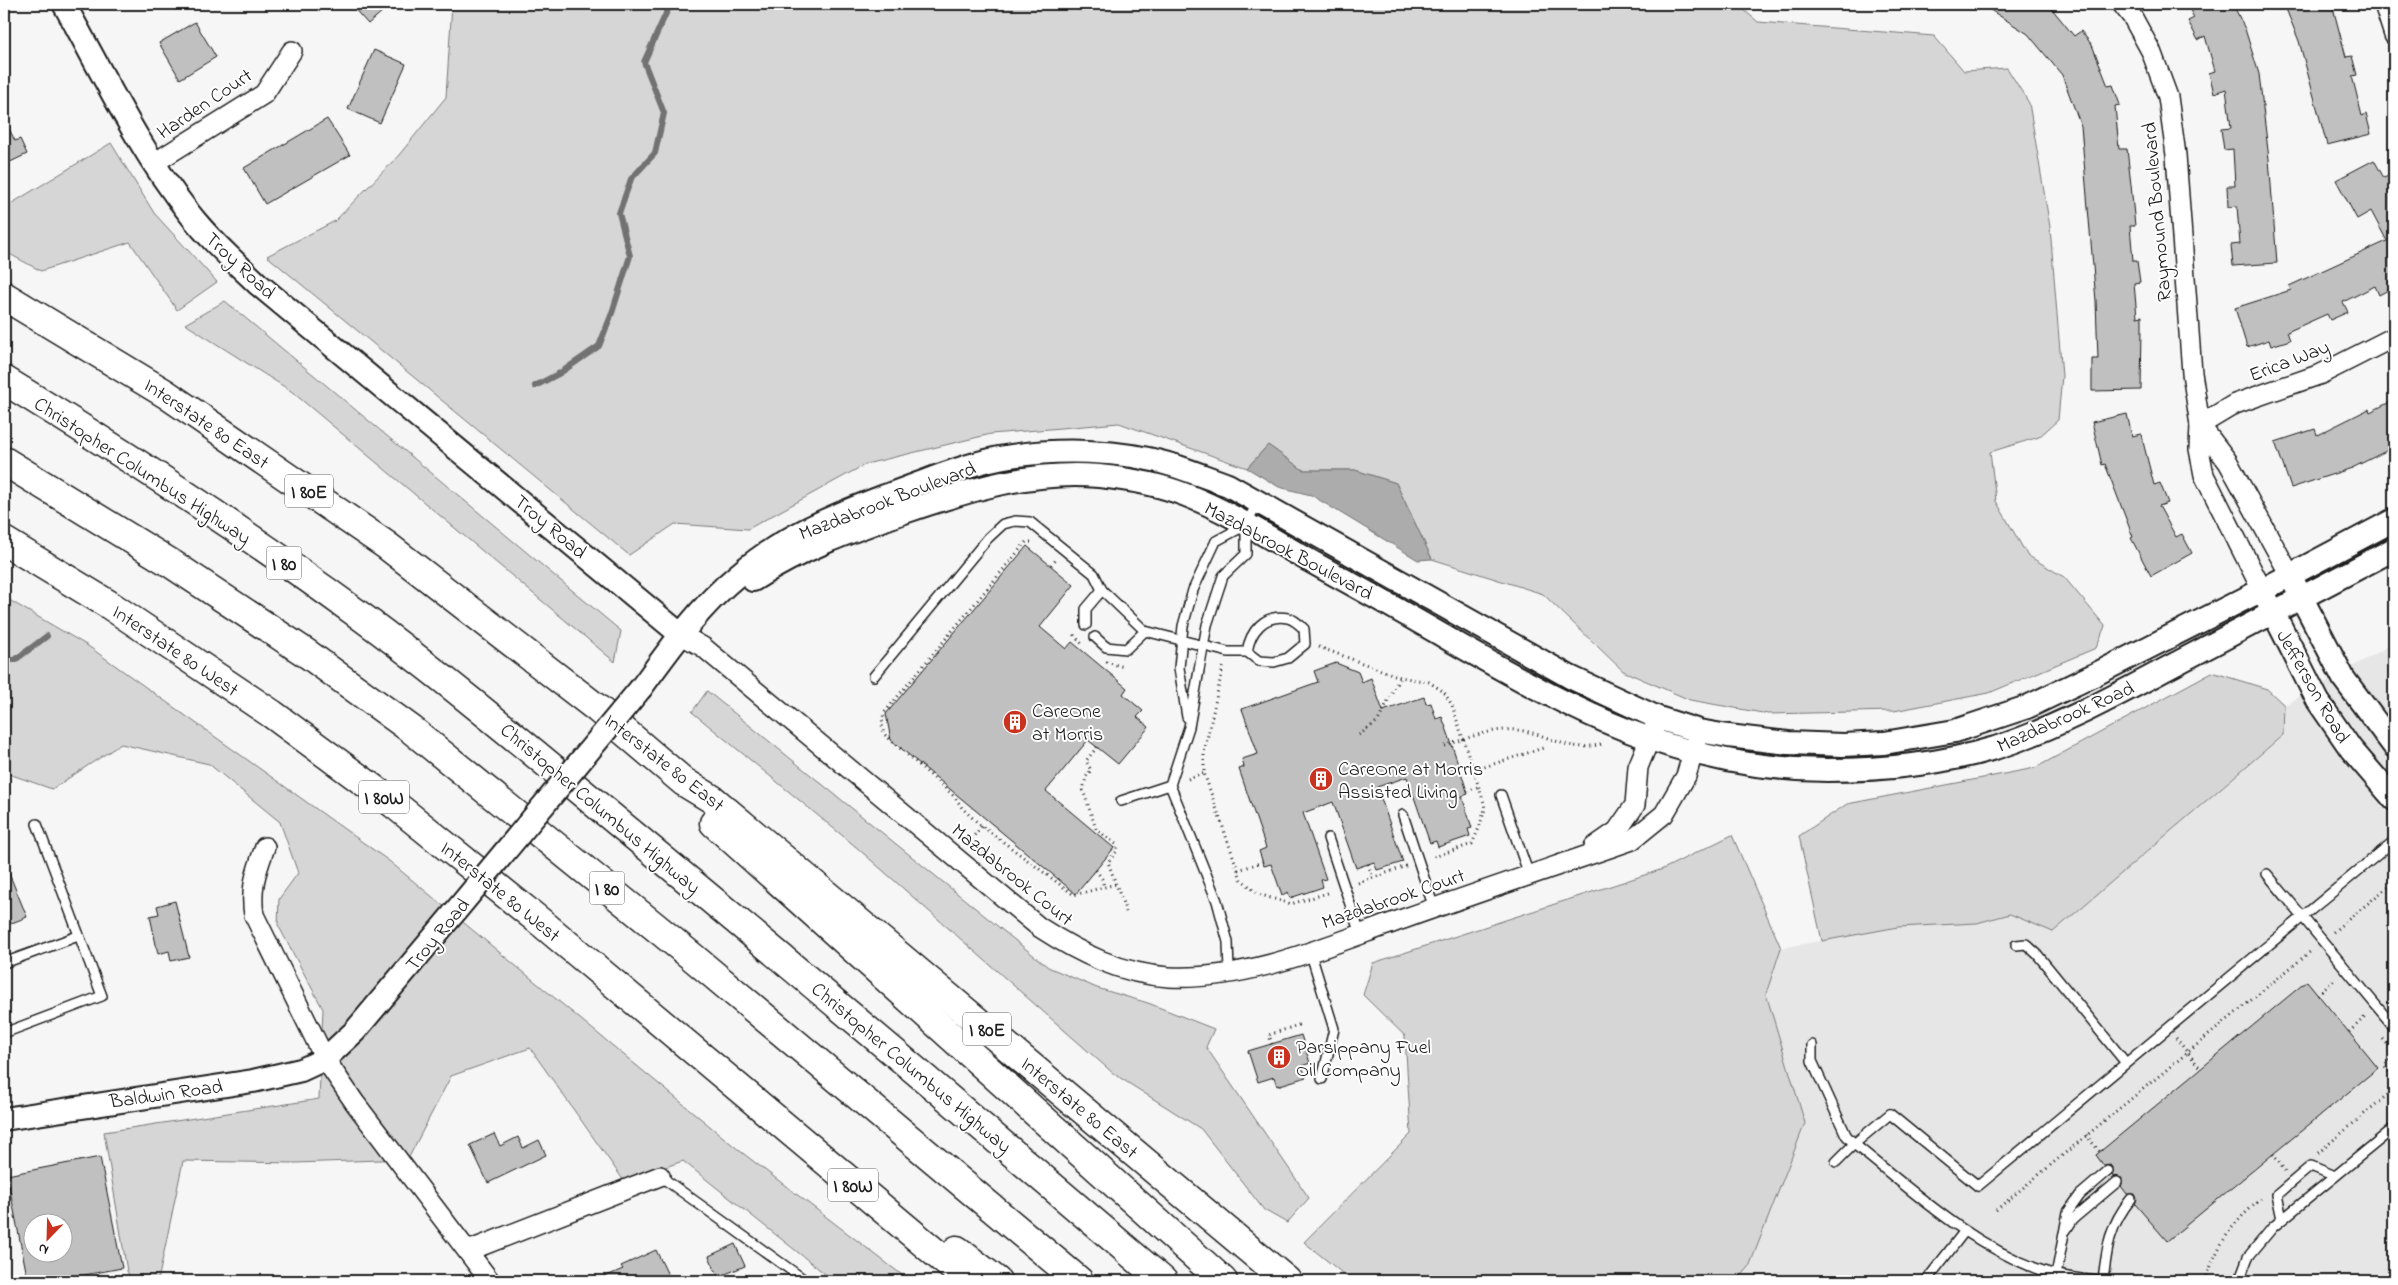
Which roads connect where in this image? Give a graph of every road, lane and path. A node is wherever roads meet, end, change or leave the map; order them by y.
1 (64, 4) edge
2 (2122, 4) edge
3 (2384, 4) edge
4 (2394, 35) edge
5 (292, 51) dead end
6 (154, 163) junction
7 (4, 296) edge
8 (2394, 337) edge
9 (4, 380) edge
10 (2200, 425) junction
11 (4, 461) edge
12 (1258, 501) junction
13 (2394, 520) edge
14 (1246, 525) junction
15 (1034, 541) dead end
16 (4, 542) edge
17 (2394, 549) edge
18 (1049, 554) dead end
19 (1063, 566) dead end
20 (2290, 575) junction
21 (1102, 590) junction
22 (2262, 590) junction
23 (2302, 598) junction
24 (2273, 613) junction
25 (1086, 625) dead end
26 (1073, 631) dead end
27 (1145, 631) junction
28 (680, 634) junction
29 (1095, 637) dead end
30 (1181, 641) junction
31 (1204, 645) junction
32 (1086, 648) dead end
33 (1247, 652) junction
34 (1316, 654) dead end
35 (1103, 660) dead end
36 (1124, 667) dead end
37 (1224, 667) dead end
38 (874, 676) dead end
39 (1400, 677) junction
40 (1658, 718) junction
41 (1189, 727) junction
42 (1699, 731) junction
43 (1359, 735) dead end
44 (1464, 739) junction
45 (1649, 740) junction
46 (1610, 742) dead end
47 (1445, 746) dead end
48 (2394, 746) edge
49 (1097, 747) dead end
50 (1543, 748) dead end
51 (1693, 754) junction
52 (1474, 770) junction
53 (1204, 774) junction
54 (1188, 779) dead end
55 (684, 782) junction
56 (1170, 785) junction
57 (1480, 786) junction
58 (1467, 791) dead end
59 (1501, 795) dead end
60 (2394, 799) edge
61 (1122, 801) dead end
62 (1403, 815) dead end
63 (38, 824) dead end
64 (982, 826) junction
65 (1328, 838) dead end
66 (2394, 841) edge
67 (966, 845) dead end
68 (265, 846) dead end
69 (1576, 860) junction
70 (1263, 862) dead end
71 (1419, 862) junction
72 (1368, 864) dead end
73 (1096, 870) dead end
74 (1238, 870) junction
75 (2267, 874) dead end
76 (1529, 875) junction
77 (1372, 878) junction
78 (2394, 882) edge
79 (1116, 884) junction
80 (1104, 887) junction
81 (1345, 887) junction
82 (1434, 908) junction
83 (1126, 912) dead end
84 (2303, 917) junction
85 (2332, 932) dead end
86 (1360, 934) junction
87 (78, 936) junction
88 (2016, 945) dead end
89 (1310, 951) junction
90 (2316, 958) dead end
91 (4, 963) edge
92 (1229, 972) junction
93 (2328, 972) dead end
94 (2334, 980) junction
95 (2341, 988) dead end
96 (2318, 995) dead end
97 (2359, 1010) dead end
98 (2365, 1017) junction
99 (1301, 1024) dead end
100 (2371, 1024) dead end
101 (2394, 1027) edge
102 (2377, 1031) dead end
103 (4, 1032) edge
104 (2349, 1032) dead end
105 (1272, 1044) dead end
106 (1812, 1045) dead end
107 (2187, 1052) junction
108 (2394, 1052) edge
109 (2394, 1056) edge
110 (325, 1059) junction
111 (2126, 1063) junction
112 (2201, 1069) dead end
113 (2394, 1078) edge
114 (1322, 1079) dead end
115 (738, 1089) junction
116 (4, 1117) edge
117 (2394, 1128) edge
118 (2086, 1135) junction
119 (1854, 1144) junction
120 (2100, 1152) dead end
121 (2273, 1154) dead end
122 (1836, 1162) dead end
123 (2108, 1171) dead end
124 (2286, 1172) dead end
125 (660, 1176) joint
126 (2335, 1176) junction
127 (2117, 1182) dead end
128 (2132, 1199) dead end
129 (1996, 1210) dead end
130 (2282, 1220) junction
131 (1964, 1232) junction
132 (2062, 1236) junction
133 (468, 1251) junction
134 (2056, 1278) edge
135 (490, 1281) edge
136 (806, 1281) edge
137 (969, 1281) edge
138 (997, 1281) edge
139 (1079, 1281) edge
140 (1163, 1281) edge
141 (1223, 1281) edge
142 (1287, 1281) edge
143 (1926, 1281) edge
144 (2095, 1281) edge
145 (2103, 1281) edge
146 (2239, 1281) edge

1 - 6 street, Troy Road
2 - 10 street, Raymound Boulevard
3 - 4 street
5 - 6 street, Harden Court
6 - 28 street, Troy Road
7 - 55 highway, Interstate 80 East / I 80E
8 - 10 street, Erica Way
9 - 140 highway, Christopher Columbus Highway / I 80
10 - 20 street, Raymound Boulevard
10 - 22 street, Raymound Boulevard
11 - 139 highway, I 80
12 - 14 lane
12 - 28 street, Mazdabrook Boulevard
12 - 40 street, Mazdabrook Boulevard
13 - 20 street, Mazdabrook Road
14 - 28 street, Mazdabrook Boulevard
14 - 30 lane
14 - 31 lane
14 - 45 street, Mazdabrook Boulevard
15 - 64 path
16 - 115 highway, Interstate 80 West / I 80W
17 - 23 street, Mazdabrook Road
18 - 19 path
20 - 22 street, Mazdabrook Road
20 - 23 street, Jefferson Road
21 - 25 lane
21 - 27 lane
21 - 38 lane
22 - 24 street, Jefferson Road
22 - 42 street, Mazdabrook Road
23 - 24 street, Mazdabrook Road
23 - 48 street, Jefferson Road
24 - 51 street, Mazdabrook Road
24 - 60 street, Jefferson Road
26 - 32 path
27 - 29 lane
27 - 30 lane
28 - 92 street, Mazdabrook Court
28 - 110 street, Troy Road, bridge
30 - 31 lane
30 - 41 lane
31 - 33 lane
31 - 41 lane
33 - 33 lane
34 - 39 path
35 - 36 path
37 - 53 path
39 - 43 path
39 - 44 path
40 - 42 street, Mazdabrook Road
40 - 45 street, Mazdabrook Court
41 - 56 lane
42 - 51 street, Mazdabrook Court
44 - 46 path
44 - 47 path
44 - 52 path
45 - 51 street, Mazdabrook Road
45 - 69 street, Mazdabrook Court
49 - 79 path
50 - 52 path
51 - 69 street, Mazdabrook Court
52 - 57 path
53 - 54 path
53 - 74 path
55 - 141 highway
55 - 142 highway, Interstate 80 East / I 80E
56 - 61 lane
56 - 92 lane
57 - 58 path
57 - 71 path
59 - 76 lane
62 - 71 lane
63 - 87 lane
64 - 67 path
64 - 80 path
65 - 81 lane
66 - 84 lane
68 - 110 street
69 - 76 street, Mazdabrook Court
70 - 74 path
71 - 77 path
71 - 82 lane
72 - 77 path
73 - 80 path
74 - 81 path
75 - 84 lane
76 - 82 street, Mazdabrook Court
77 - 81 path
78 - 85 path
79 - 80 path
79 - 83 path
81 - 86 lane
82 - 86 street, Mazdabrook Court
84 - 101 lane
84 - 111 lane
86 - 89 street, Mazdabrook Court
87 - 91 lane
87 - 103 lane
88 - 111 lane
89 - 92 street, Mazdabrook Court
89 - 114 lane
90 - 107 path
93 - 94 path
94 - 95 path
94 - 96 path
97 - 98 path
98 - 100 path
98 - 104 path
99 - 105 path
102 - 108 path
106 - 119 lane
107 - 112 path
107 - 118 path
109 - 113 path
110 - 116 street, Baldwin Road
110 - 133 street
111 - 119 lane
115 - 137 highway, Interstate 80 West / I 80W
115 - 138 highway
117 - 126 lane
118 - 120 path
118 - 129 path
119 - 122 lane
119 - 131 lane
121 - 124 path
123 - 132 lane
125 - 133 street
125 - 136 lane
126 - 130 lane
126 - 130 lane
127 - 132 lane
128 - 145 lane
130 - 146 lane
131 - 134 lane
131 - 143 lane
132 - 134 lane
133 - 135 street
134 - 144 lane

